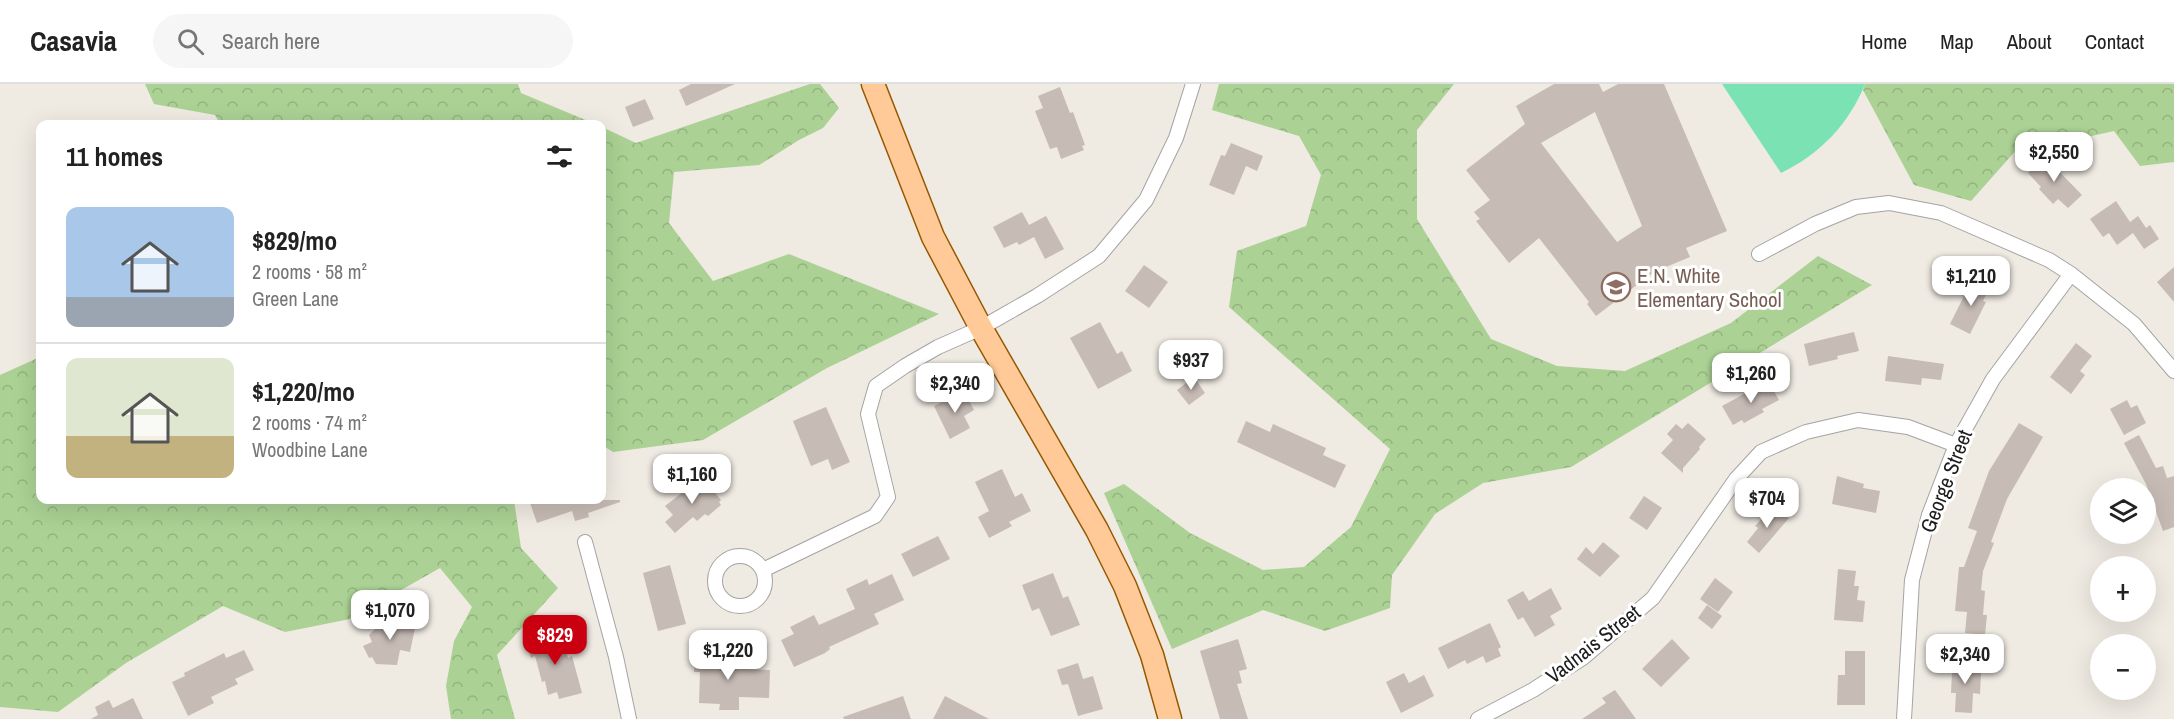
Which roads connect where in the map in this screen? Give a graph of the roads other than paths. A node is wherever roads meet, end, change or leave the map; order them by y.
1 (873, 84) edge
2 (1193, 84) edge
3 (1759, 254) dead end
4 (2071, 274) junction
5 (981, 328) junction
6 (2174, 372) edge
7 (1956, 445) junction
8 (585, 542) dead end
9 (763, 570) dead end
10 (629, 719) edge
11 (1170, 719) edge
12 (1478, 719) edge
13 (1904, 719) edge

1 - 5 main road
2 - 5 street
3 - 4 street
4 - 6 street
4 - 7 street, George Street
5 - 9 street
5 - 11 main road
7 - 12 street, Vadnais Street
7 - 13 street, George Street
8 - 10 street

